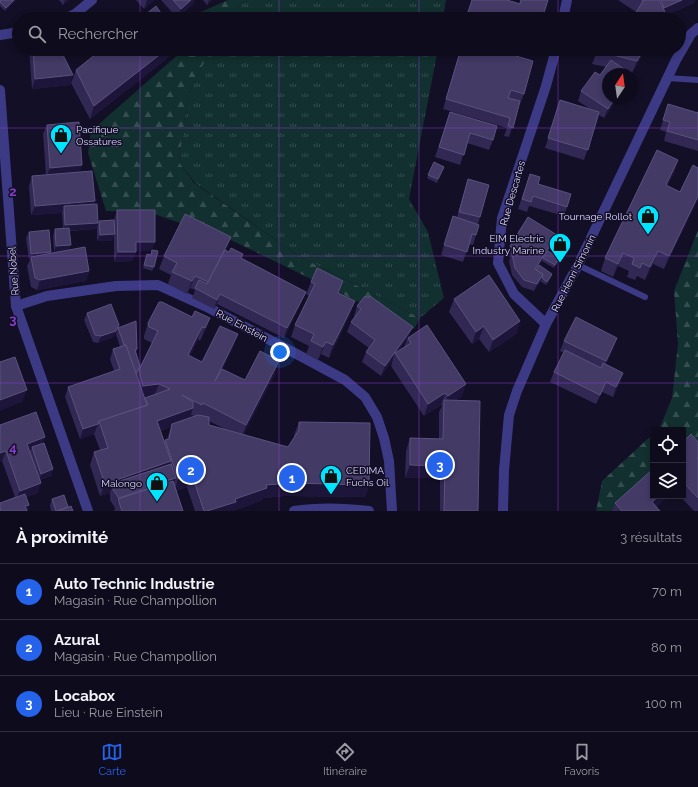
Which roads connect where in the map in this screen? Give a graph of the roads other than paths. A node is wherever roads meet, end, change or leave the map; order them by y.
1 (92, 0) edge
2 (567, 0) edge
3 (77, 12) edge
4 (564, 12) edge
5 (698, 28) edge
6 (12, 33) edge
7 (0, 35) edge
8 (686, 43) edge
9 (554, 56) edge
10 (679, 56) edge
11 (667, 78) junction
12 (698, 80) edge
13 (0, 90) edge
14 (578, 265) junction
15 (645, 297) dead end
16 (16, 306) junction
17 (546, 324) junction
18 (88, 511) edge
19 (294, 511) edge
20 (369, 511) edge
21 (392, 511) edge
22 (503, 511) edge

1 - 3 street
2 - 4 street
5 - 8 street, Rue Henri Simonin
6 - 7 street
9 - 17 street, Rue Descartes
10 - 11 street, Rue Henri Simonin
11 - 12 lane
11 - 14 street, Rue Henri Simonin
13 - 16 street, Rue Nobel
14 - 15 lane
14 - 17 street, Rue Henri Simonin
16 - 18 street, Rue Nobel
16 - 21 street, Rue Einstein
17 - 22 street, Rue Henri Simonin
19 - 20 street

